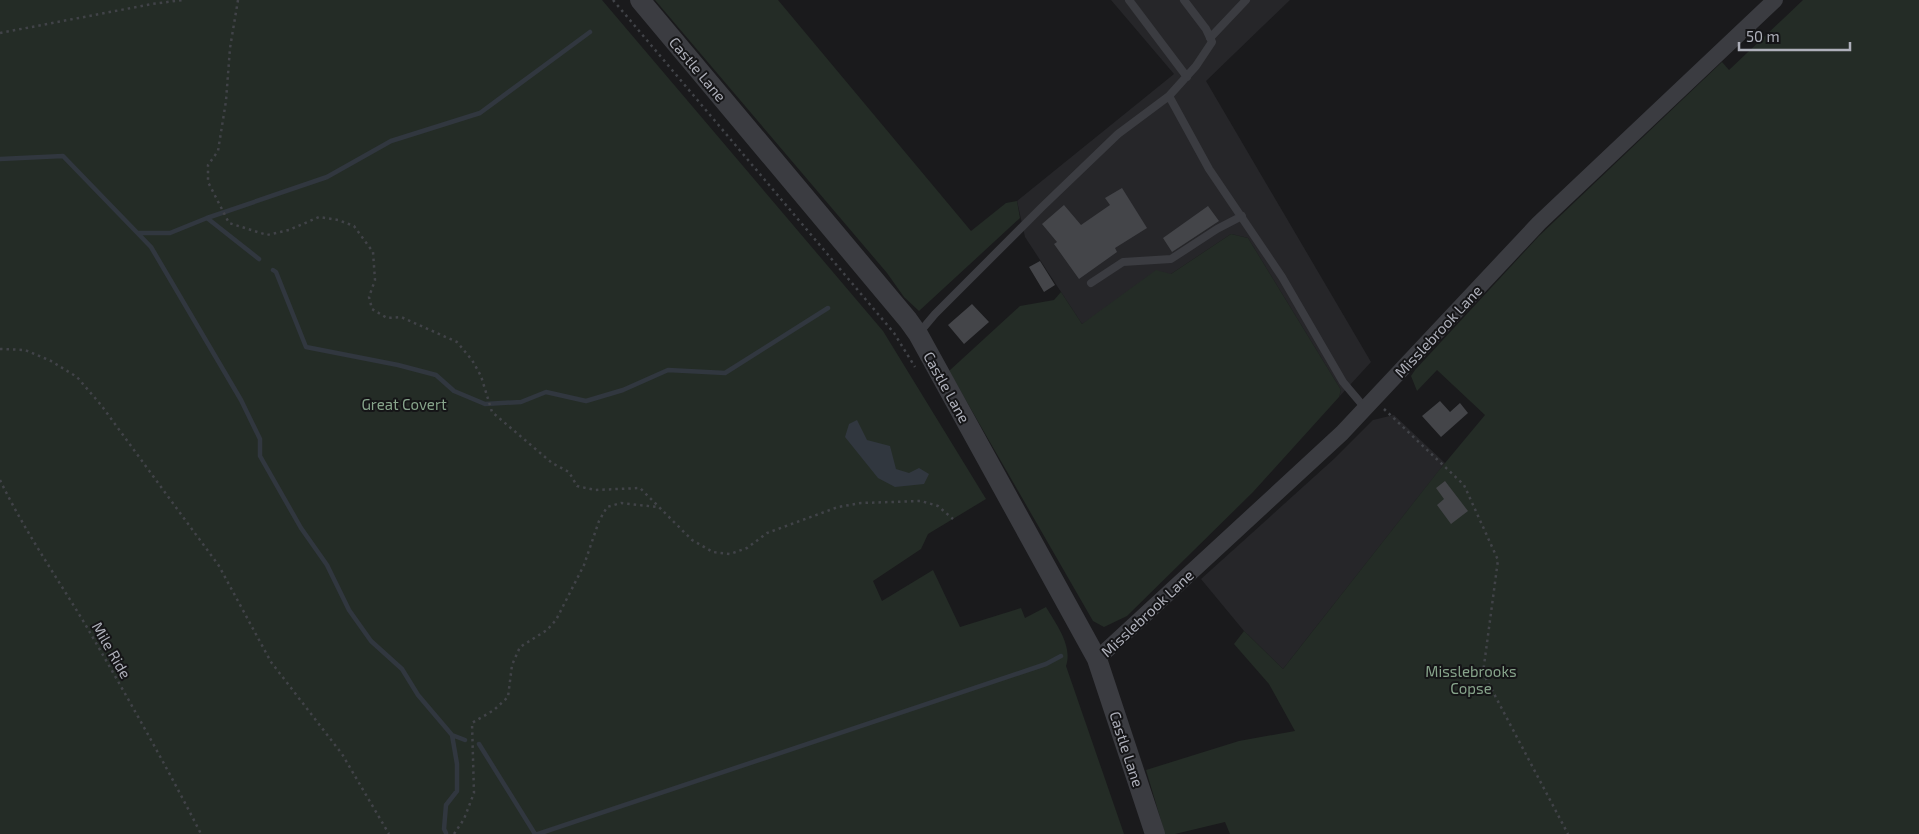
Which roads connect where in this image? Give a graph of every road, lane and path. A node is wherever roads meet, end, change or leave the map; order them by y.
1 (183, 0) edge
2 (238, 0) edge
3 (613, 0) edge
4 (640, 0) edge
5 (1129, 0) edge
6 (1246, 0) edge
7 (1775, 0) edge
8 (1185, 1) edge
9 (0, 33) edge
10 (1210, 38) junction
11 (1187, 76) junction
12 (1169, 96) junction
13 (1242, 216) junction
14 (1091, 284) dead end
15 (918, 334) junction
16 (0, 349) edge
17 (919, 375) dead end
18 (1370, 403) junction
19 (0, 480) edge
20 (657, 507) junction
21 (954, 519) dead end
22 (1097, 659) junction
23 (201, 834) edge
24 (389, 834) edge
25 (454, 834) edge
26 (1155, 834) edge
27 (1568, 834) edge

1 - 9 path
2 - 20 path
3 - 17 path
4 - 15 street, Castle Lane
5 - 11 lane
6 - 10 lane
7 - 18 street, Misslebrook Lane
8 - 10 lane
10 - 11 lane
11 - 12 lane
12 - 13 lane
12 - 15 lane
13 - 14 lane
13 - 18 lane
15 - 22 street, Castle Lane
16 - 24 path
18 - 22 street, Misslebrook Lane
18 - 27 path
19 - 23 path, Mile Ride
20 - 21 path
20 - 25 path
22 - 26 street, Castle Lane

